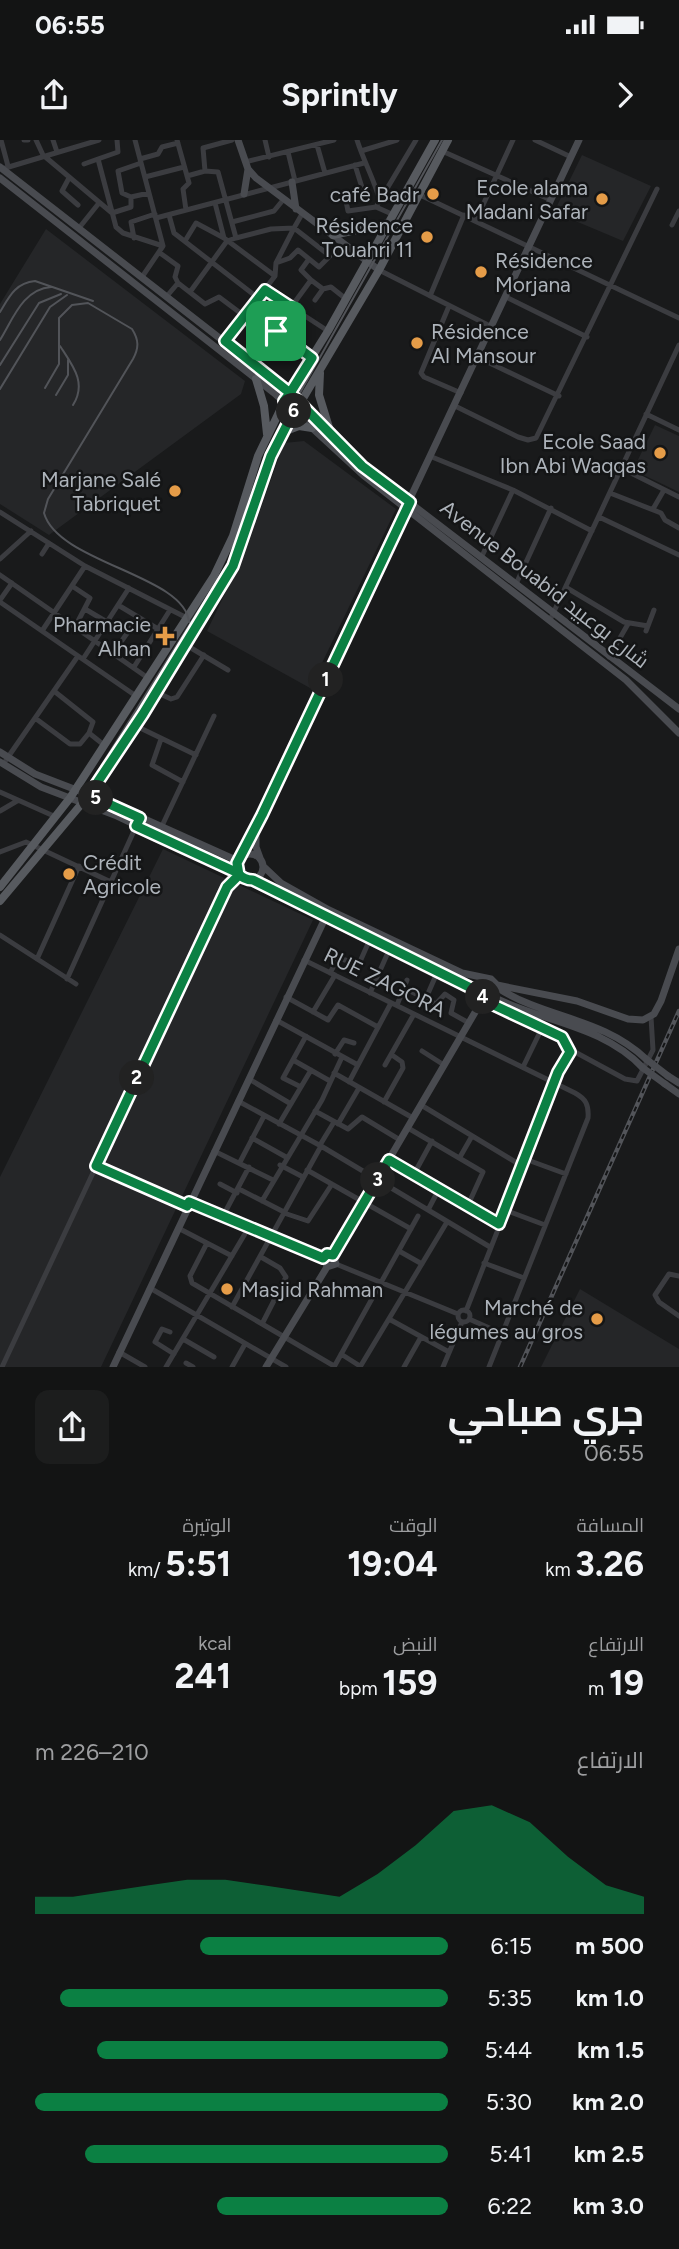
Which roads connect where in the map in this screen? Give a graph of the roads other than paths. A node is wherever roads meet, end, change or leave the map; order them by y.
1 (1, 140) edge
2 (36, 140) edge
3 (54, 140) edge
4 (99, 140) edge
5 (117, 140) edge
6 (135, 140) edge
7 (202, 140) edge
8 (232, 140) edge
9 (238, 140) edge
10 (265, 140) edge
11 (298, 140) edge
12 (334, 140) edge
13 (358, 140) edge
14 (397, 140) edge
15 (435, 140) edge
16 (448, 140) edge
17 (513, 140) edge
18 (535, 140) edge
19 (579, 140) edge
20 (178, 141) edge
21 (414, 141) edge
22 (86, 142) edge
23 (317, 145) junction
24 (203, 148) junction
25 (300, 149) junction
26 (361, 150) junction
27 (442, 151) junction
28 (57, 152) junction
29 (288, 152) junction
30 (43, 155) junction
31 (269, 156) junction
32 (571, 156) junction
33 (98, 159) junction
34 (140, 161) junction
35 (365, 163) junction
36 (84, 164) dead end
37 (355, 165) junction
38 (246, 166) junction
39 (184, 167) junction
40 (3, 168) edge
41 (205, 171) junction
42 (325, 173) junction
43 (187, 176) junction
44 (497, 176) junction
45 (145, 177) junction
46 (0, 178) edge
47 (69, 178) junction
48 (294, 181) junction
49 (268, 187) junction
50 (657, 189) dead end
51 (149, 193) junction
52 (244, 194) junction
53 (418, 194) junction
54 (131, 197) junction
55 (226, 200) junction
56 (283, 200) junction
57 (551, 200) junction
58 (99, 203) junction
59 (215, 203) junction
60 (378, 204) junction
61 (78, 205) dead end
62 (186, 210) junction
63 (679, 211) edge
64 (299, 212) junction
65 (112, 213) junction
66 (169, 215) junction
67 (394, 215) junction
68 (464, 215) junction
69 (155, 216) junction
70 (476, 220) junction
71 (232, 222) junction
72 (389, 223) junction
73 (672, 225) dead end
74 (79, 228) junction
75 (294, 228) junction
76 (333, 235) junction
77 (134, 238) junction
78 (236, 238) junction
79 (226, 240) junction
80 (185, 241) junction
81 (530, 245) junction
82 (162, 250) junction
83 (309, 259) junction
84 (368, 261) junction
85 (211, 263) junction
86 (276, 263) junction
87 (379, 270) junction
88 (275, 276) junction
89 (142, 277) junction
90 (311, 281) junction
91 (178, 283) junction
92 (612, 284) junction
93 (323, 289) junction
94 (265, 290) junction
95 (190, 292) junction
96 (167, 296) junction
97 (430, 296) junction
98 (275, 297) junction
99 (506, 297) junction
100 (258, 298) junction
101 (346, 299) junction
102 (315, 300) dead end
103 (449, 306) junction
104 (291, 307) junction
105 (243, 315) junction
106 (679, 318) edge
107 (492, 327) junction
108 (328, 331) junction
109 (587, 337) junction
110 (225, 341) junction
111 (679, 345) edge
112 (273, 357) dead end
113 (477, 357) junction
114 (312, 358) junction
115 (321, 366) junction
116 (256, 379) junction
117 (290, 393) junction
118 (461, 393) junction
119 (559, 396) junction
120 (284, 401) junction
121 (300, 403) junction
122 (455, 406) junction
123 (294, 411) junction
124 (646, 414) junction
125 (312, 428) junction
126 (679, 430) edge
127 (283, 432) junction
128 (331, 434) junction
129 (267, 439) junction
130 (432, 457) junction
131 (621, 468) junction
132 (513, 490) junction
133 (664, 490) junction
134 (610, 493) junction
135 (679, 497) edge
136 (408, 505) junction
137 (551, 508) junction
138 (653, 509) junction
139 (0, 512) edge
140 (599, 517) junction
141 (679, 528) edge
142 (31, 531) junction
143 (592, 531) junction
144 (49, 543) junction
145 (41, 554) dead end
146 (679, 555) edge
147 (482, 556) junction
148 (0, 559) edge
149 (85, 566) junction
150 (0, 575) edge
151 (12, 583) junction
152 (516, 584) junction
153 (72, 586) junction
154 (129, 588) junction
155 (567, 588) junction
156 (0, 601) edge
157 (118, 606) junction
158 (85, 609) junction
159 (170, 610) junction
160 (654, 610) dead end
161 (54, 612) junction
162 (551, 617) junction
163 (138, 618) junction
164 (187, 618) junction
165 (107, 622) junction
166 (628, 624) junction
167 (75, 627) junction
168 (158, 629) junction
169 (42, 631) junction
170 (95, 641) junction
171 (186, 645) junction
172 (113, 653) junction
173 (204, 655) junction
174 (80, 657) junction
175 (609, 657) junction
176 (134, 667) junction
177 (228, 670) dead end
178 (148, 678) junction
179 (54, 691) junction
180 (156, 692) junction
181 (136, 696) junction
182 (667, 701) junction
183 (679, 703) edge
184 (679, 709) edge
185 (214, 716) dead end
186 (35, 718) junction
187 (670, 721) junction
188 (679, 725) edge
189 (136, 726) junction
190 (89, 733) junction
191 (679, 733) edge
192 (161, 739) junction
193 (104, 745) junction
194 (0, 752) edge
195 (196, 755) junction
196 (4, 761) edge
197 (183, 782) junction
198 (0, 792) edge
199 (72, 794) junction
200 (89, 795) junction
201 (17, 801) junction
202 (82, 803) junction
203 (0, 811) edge
204 (56, 817) junction
205 (138, 822) junction
206 (161, 828) junction
207 (256, 828) junction
208 (34, 846) junction
209 (44, 850) junction
210 (0, 852) edge
211 (239, 859) junction
212 (262, 862) junction
213 (79, 866) junction
214 (239, 874) junction
215 (253, 880) junction
216 (111, 882) junction
217 (0, 887) edge
218 (0, 901) edge
219 (327, 913) junction
220 (0, 935) edge
221 (370, 939) junction
222 (390, 948) junction
223 (679, 949) edge
224 (37, 960) junction
225 (304, 960) junction
226 (437, 973) junction
227 (333, 974) junction
228 (67, 979) junction
229 (407, 980) dead end
230 (483, 980) junction
231 (76, 984) dead end
232 (497, 986) junction
233 (514, 986) junction
234 (404, 988) junction
235 (370, 993) junction
236 (511, 996) junction
237 (286, 997) junction
238 (485, 997) junction
239 (426, 998) junction
240 (394, 1004) junction
241 (313, 1012) junction
242 (414, 1014) junction
243 (651, 1017) junction
244 (276, 1020) junction
245 (469, 1023) junction
246 (378, 1027) junction
247 (542, 1028) junction
248 (306, 1036) junction
249 (460, 1037) junction
250 (354, 1043) dead end
251 (422, 1051) dead end
252 (570, 1052) junction
253 (335, 1054) junction
254 (392, 1055) junction
255 (342, 1057) junction
256 (293, 1060) junction
257 (358, 1065) junction
258 (385, 1065) dead end
259 (444, 1065) junction
260 (523, 1067) junction
261 (311, 1070) junction
262 (334, 1073) junction
263 (248, 1078) junction
264 (330, 1081) junction
265 (349, 1082) junction
266 (554, 1083) junction
267 (679, 1083) edge
268 (301, 1087) junction
269 (359, 1088) junction
270 (679, 1094) edge
271 (237, 1101) junction
272 (384, 1102) junction
273 (291, 1104) junction
274 (421, 1105) junction
275 (315, 1111) junction
276 (264, 1116) junction
277 (413, 1118) junction
278 (336, 1123) junction
279 (279, 1124) junction
280 (408, 1128) junction
281 (299, 1135) junction
282 (472, 1136) junction
283 (252, 1138) junction
284 (400, 1140) junction
285 (432, 1141) junction
286 (321, 1146) junction
287 (214, 1151) junction
288 (286, 1157) junction
289 (460, 1157) junction
290 (389, 1160) junction
291 (240, 1162) junction
292 (523, 1162) junction
293 (280, 1165) junction
294 (96, 1166) junction
295 (249, 1167) junction
296 (307, 1170) junction
297 (414, 1174) junction
298 (566, 1174) junction
299 (303, 1177) junction
300 (273, 1180) junction
301 (378, 1180) junction
302 (220, 1184) dead end
303 (332, 1184) junction
304 (439, 1189) junction
305 (238, 1191) junction
306 (262, 1201) junction
307 (364, 1203) junction
308 (188, 1204) junction
309 (468, 1205) junction
310 (428, 1210) junction
311 (505, 1210) junction
312 (284, 1212) junction
313 (223, 1216) junction
314 (418, 1216) dead end
315 (447, 1222) junction
316 (499, 1224) junction
317 (545, 1226) junction
318 (249, 1227) junction
319 (178, 1228) junction
320 (411, 1228) junction
321 (272, 1238) junction
322 (207, 1243) junction
323 (490, 1247) junction
324 (399, 1251) junction
325 (333, 1255) junction
326 (232, 1256) junction
327 (261, 1257) junction
328 (323, 1258) junction
329 (484, 1263) junction
330 (336, 1264) junction
331 (422, 1264) junction
332 (327, 1267) junction
333 (679, 1276) edge
334 (524, 1278) junction
335 (382, 1283) junction
336 (150, 1287) junction
337 (404, 1293) junction
338 (209, 1295) junction
339 (232, 1307) junction
340 (466, 1311) junction
341 (458, 1314) junction
342 (679, 1316) edge
343 (197, 1317) junction
344 (389, 1319) junction
345 (465, 1320) junction
346 (262, 1324) junction
347 (170, 1332) dead end
348 (503, 1334) junction
349 (285, 1336) junction
350 (421, 1337) junction
351 (183, 1339) junction
352 (245, 1344) junction
353 (120, 1352) junction
354 (449, 1352) junction
355 (174, 1354) junction
356 (341, 1354) junction
357 (214, 1357) dead end
358 (271, 1358) junction
359 (186, 1363) dead end
360 (361, 1366) edge
361 (2, 1367) edge
362 (113, 1367) edge
363 (145, 1367) edge
364 (166, 1367) edge
365 (193, 1367) edge
366 (232, 1367) edge
367 (266, 1367) edge
368 (286, 1367) edge
369 (334, 1367) edge
370 (404, 1367) edge
371 (443, 1367) edge
372 (489, 1367) edge

1 - 40 street
2 - 30 street
3 - 28 street
4 - 22 street
5 - 33 street
6 - 34 street
7 - 24 street
8 - 24 street
9 - 38 street
10 - 31 street
11 - 25 street
12 - 23 street
13 - 26 street
14 - 26 street
15 - 67 main road
16 - 27 main road
17 - 44 street
18 - 32 street
19 - 32 street
20 - 34 street
20 - 39 street
21 - 60 street
22 - 28 street
23 - 25 street
23 - 42 street
24 - 41 street
25 - 29 street
26 - 35 street
27 - 44 street
27 - 53 main road
28 - 30 street
29 - 31 street
29 - 48 street
30 - 40 street
30 - 47 street
31 - 38 street
32 - 57 street
33 - 36 street
33 - 65 street
34 - 45 street
34 - 54 street
35 - 37 street
35 - 60 street
37 - 42 street
37 - 60 street
38 - 49 street
38 - 52 street
39 - 43 street
39 - 45 street
40 - 74 street, Avenue Bouabid شارع بوعبيد
41 - 43 street
41 - 55 street
42 - 48 street
43 - 62 street
44 - 57 street
44 - 70 street
45 - 51 street
46 - 116 street, Avenue Bouabid شارع بوعبيد
47 - 58 street
47 - 61 street
48 - 49 street
48 - 64 street
49 - 52 street
49 - 56 street
50 - 92 street
51 - 54 street
51 - 69 street
52 - 55 street
53 - 68 street
53 - 87 main road
54 - 65 street
55 - 59 street
55 - 71 street
56 - 64 street
56 - 71 street
57 - 81 street
58 - 65 street
58 - 74 street
59 - 62 street
59 - 79 street
60 - 67 street
62 - 66 street
63 - 73 street
64 - 75 street
64 - 76 street
65 - 77 street
66 - 69 street
66 - 80 street
67 - 72 main road
68 - 70 street
68 - 97 street
69 - 77 street
69 - 82 street
70 - 81 street
71 - 78 street
72 - 76 main road
72 - 84 main road
74 - 89 street, Avenue Bouabid شارع بوعبيد
75 - 78 street
75 - 83 street
75 - 86 street
76 - 84 street
77 - 82 street
78 - 79 street
79 - 80 street
79 - 85 street
79 - 88 street
80 - 85 street
81 - 92 street
81 - 99 street
82 - 89 street
82 - 91 street
83 - 86 street
83 - 90 street
84 - 87 street
84 - 101 main road
85 - 95 street
85 - 100 street
86 - 88 street
87 - 97 street
87 - 115 main road
88 - 94 street
89 - 96 street, Avenue Bouabid شارع بوعبيد
90 - 93 street
90 - 104 street
91 - 95 street
91 - 96 street
92 - 106 street
92 - 109 street
93 - 101 street
93 - 102 street
94 - 98 street
94 - 100 street
95 - 105 street
96 - 110 street, Avenue Bouabid شارع بوعبيد
97 - 103 street
98 - 104 street
98 - 112 street
99 - 107 street
99 - 109 street
100 - 105 street
101 - 108 main road
103 - 107 street
103 - 118 street
104 - 108 street
104 - 114 street
105 - 110 street
107 - 113 street
108 - 114 main road
109 - 119 street
110 - 117 street, Avenue Bouabid شارع بوعبيد
111 - 124 street
113 - 118 street
113 - 119 street
114 - 117 main road
115 - 121 main road
115 - 128 main road
116 - 120 street, Avenue Bouabid شارع بوعبيد
116 - 129 main road
117 - 120 main road
117 - 121 street, Avenue Bouabid شارع بوعبيد
118 - 122 street
119 - 122 street
120 - 123 street, Avenue Bouabid شارع بوعبيد
120 - 129 main road
121 - 123 main road
121 - 128 street, Avenue Bouabid شارع بوعبيد
122 - 130 street
123 - 125 street, Avenue Bouabid شارع بوعبيد
123 - 127 main road
124 - 126 street
124 - 131 street
125 - 127 main road
125 - 136 street, Avenue Bouabid شارع بوعبيد
127 - 171 main road
128 - 136 street, Avenue Bouabid شارع بوعبيد
129 - 164 main road
130 - 132 street
130 - 136 street
131 - 133 street
131 - 134 street
132 - 137 street
132 - 147 street
133 - 135 street
133 - 138 street
134 - 138 street
134 - 140 street
136 - 147 street, Avenue Bouabid شارع بوعبيد
136 - 162 street, Avenue Bouabid شارع بوعبيد
136 - 207 street
137 - 143 street
137 - 152 street
138 - 141 street
139 - 142 street
140 - 143 street
140 - 146 street
142 - 144 street
142 - 148 street
143 - 155 street
144 - 145 street
144 - 149 street
147 - 152 street, Avenue Bouabid شارع بوعبيد
149 - 153 street
149 - 154 street
150 - 151 street
151 - 156 street
151 - 161 street
152 - 162 street, Avenue Bouabid شارع بوعبيد
153 - 158 street
153 - 161 street
154 - 157 street
154 - 159 street
155 - 162 street
155 - 166 street
156 - 169 street
157 - 163 street
157 - 165 street
158 - 165 street
158 - 167 street
159 - 164 street
159 - 168 street
160 - 166 street
161 - 167 street
161 - 169 street
162 - 175 street, Avenue Bouabid شارع بوعبيد
162 - 187 street, Avenue Bouabid شارع بوعبيد
163 - 168 street
163 - 172 street
164 - 178 main road
165 - 170 street
166 - 175 street
167 - 170 street
168 - 176 street
169 - 174 street
170 - 172 street
170 - 174 street
171 - 173 street
171 - 180 main road
172 - 176 street
173 - 177 street
173 - 180 street
174 - 179 street
174 - 181 street
175 - 182 street, Avenue Bouabid شارع بوعبيد
176 - 178 street
178 - 181 main road
179 - 186 street
179 - 190 street
180 - 189 main road
181 - 193 main road
182 - 183 street
182 - 184 street, Avenue Bouabid شارع بوعبيد
185 - 195 street
186 - 190 street
186 - 196 street
187 - 188 street
187 - 191 street
189 - 192 street
189 - 200 main road
190 - 193 street
192 - 195 street
192 - 197 street
193 - 199 main road
194 - 196 street
195 - 197 street
196 - 199 street
197 - 206 street
198 - 201 street
199 - 200 street
199 - 202 street
199 - 204 main road
200 - 202 main road
200 - 205 street
201 - 203 street
201 - 204 street
202 - 205 street
202 - 209 main road
204 - 208 main road
205 - 206 street
205 - 214 street
205 - 216 street
206 - 211 street
207 - 211 street
207 - 212 street
208 - 209 street
208 - 210 street
208 - 217 main road
209 - 213 street
209 - 218 main road
211 - 212 street
211 - 214 street
212 - 215 street
212 - 219 street
213 - 216 street
213 - 224 street
214 - 215 street
214 - 294 street
215 - 219 street
216 - 228 street
219 - 221 street
219 - 225 street
219 - 230 street
220 - 224 street
221 - 222 street
221 - 227 street
222 - 226 street
222 - 235 street
223 - 243 street
224 - 228 street
225 - 227 street, RUE ZAGORA
225 - 237 street
226 - 238 street
226 - 239 street
227 - 235 street, RUE ZAGORA
227 - 241 street
228 - 231 street
229 - 234 street
230 - 232 street
230 - 238 street
232 - 233 street
232 - 236 street
232 - 238 street
233 - 236 street
233 - 243 street
234 - 239 street
234 - 240 street
235 - 240 street, RUE ZAGORA
236 - 267 street, bridge
237 - 241 street
237 - 244 street
238 - 245 street
238 - 247 street
238 - 270 street, bridge
239 - 245 street
240 - 242 street, RUE ZAGORA
240 - 246 street
241 - 246 street
242 - 249 street, RUE ZAGORA
242 - 254 street
243 - 252 street
244 - 248 street
244 - 263 street
245 - 249 street
246 - 257 street
247 - 252 street
247 - 260 street
248 - 253 street
248 - 256 street
249 - 259 street
249 - 260 street, RUE ZAGORA
250 - 253 street
251 - 259 street
252 - 266 street
253 - 255 street
254 - 258 street
254 - 272 street
255 - 257 street
255 - 262 street
256 - 261 street
256 - 268 street
257 - 265 street
259 - 274 street
260 - 266 street, RUE ZAGORA
261 - 264 street
261 - 268 street
262 - 264 street
262 - 265 street
263 - 271 street
263 - 273 street
264 - 275 street
265 - 269 street
266 - 292 street
266 - 298 street, RUE ZAGORA
268 - 273 street
269 - 272 street
269 - 278 street
271 - 276 street
271 - 287 street
272 - 277 street
273 - 279 street
274 - 277 street
274 - 282 street
275 - 278 street
275 - 281 street
276 - 279 street
276 - 283 street
277 - 280 street
278 - 284 street
278 - 286 street
279 - 281 street
280 - 284 street
280 - 285 street
281 - 286 street
281 - 288 street
282 - 289 street
282 - 292 street
283 - 288 street
283 - 291 street
284 - 290 street
285 - 289 street
285 - 297 street
286 - 296 street
286 - 301 street
287 - 291 street
287 - 308 street
288 - 293 street
289 - 309 street
290 - 297 street
290 - 301 street
291 - 295 street
292 - 298 street
292 - 311 street
293 - 299 street
293 - 300 street
294 - 308 street
294 - 361 street
295 - 300 street
295 - 305 street
296 - 299 street
296 - 303 street
297 - 304 street
298 - 317 street
299 - 312 street
300 - 306 street
301 - 307 street
301 - 310 street
302 - 305 street
303 - 307 street
303 - 312 street
304 - 309 street
304 - 310 street
305 - 306 street
305 - 313 street
306 - 312 street
307 - 320 street
307 - 325 street
308 - 313 street
308 - 319 street
309 - 316 street
310 - 315 street
311 - 316 street
311 - 317 street
312 - 321 street
313 - 318 street
314 - 320 street
315 - 323 street
315 - 331 street
316 - 323 street
317 - 334 street
318 - 321 street
318 - 326 street
319 - 322 street
319 - 336 street
320 - 324 street
321 - 327 street
321 - 328 street
322 - 326 street
322 - 338 street
323 - 329 street
324 - 331 street
324 - 335 street
325 - 328 street
325 - 330 street
326 - 338 street
327 - 339 street
327 - 346 street
328 - 332 street
329 - 334 street
329 - 340 street
330 - 332 street
330 - 335 street
331 - 337 street
332 - 349 street
333 - 342 street
334 - 348 street
335 - 337 street
335 - 356 street
336 - 343 street
336 - 353 street
337 - 341 street
337 - 344 street
338 - 339 street
338 - 343 street
339 - 346 street
340 - 341 street
340 - 345 street
341 - 345 street
343 - 351 street
343 - 352 street
344 - 350 street
344 - 360 street
345 - 348 street
345 - 354 street
346 - 349 street
347 - 355 street
348 - 372 street
349 - 358 street
349 - 369 street
350 - 354 street
350 - 370 street
351 - 355 street
351 - 357 street
352 - 358 street
352 - 366 street
353 - 362 street
353 - 363 street
354 - 371 street
355 - 364 street
356 - 360 street
356 - 369 street
358 - 367 street
358 - 368 street
359 - 365 street

